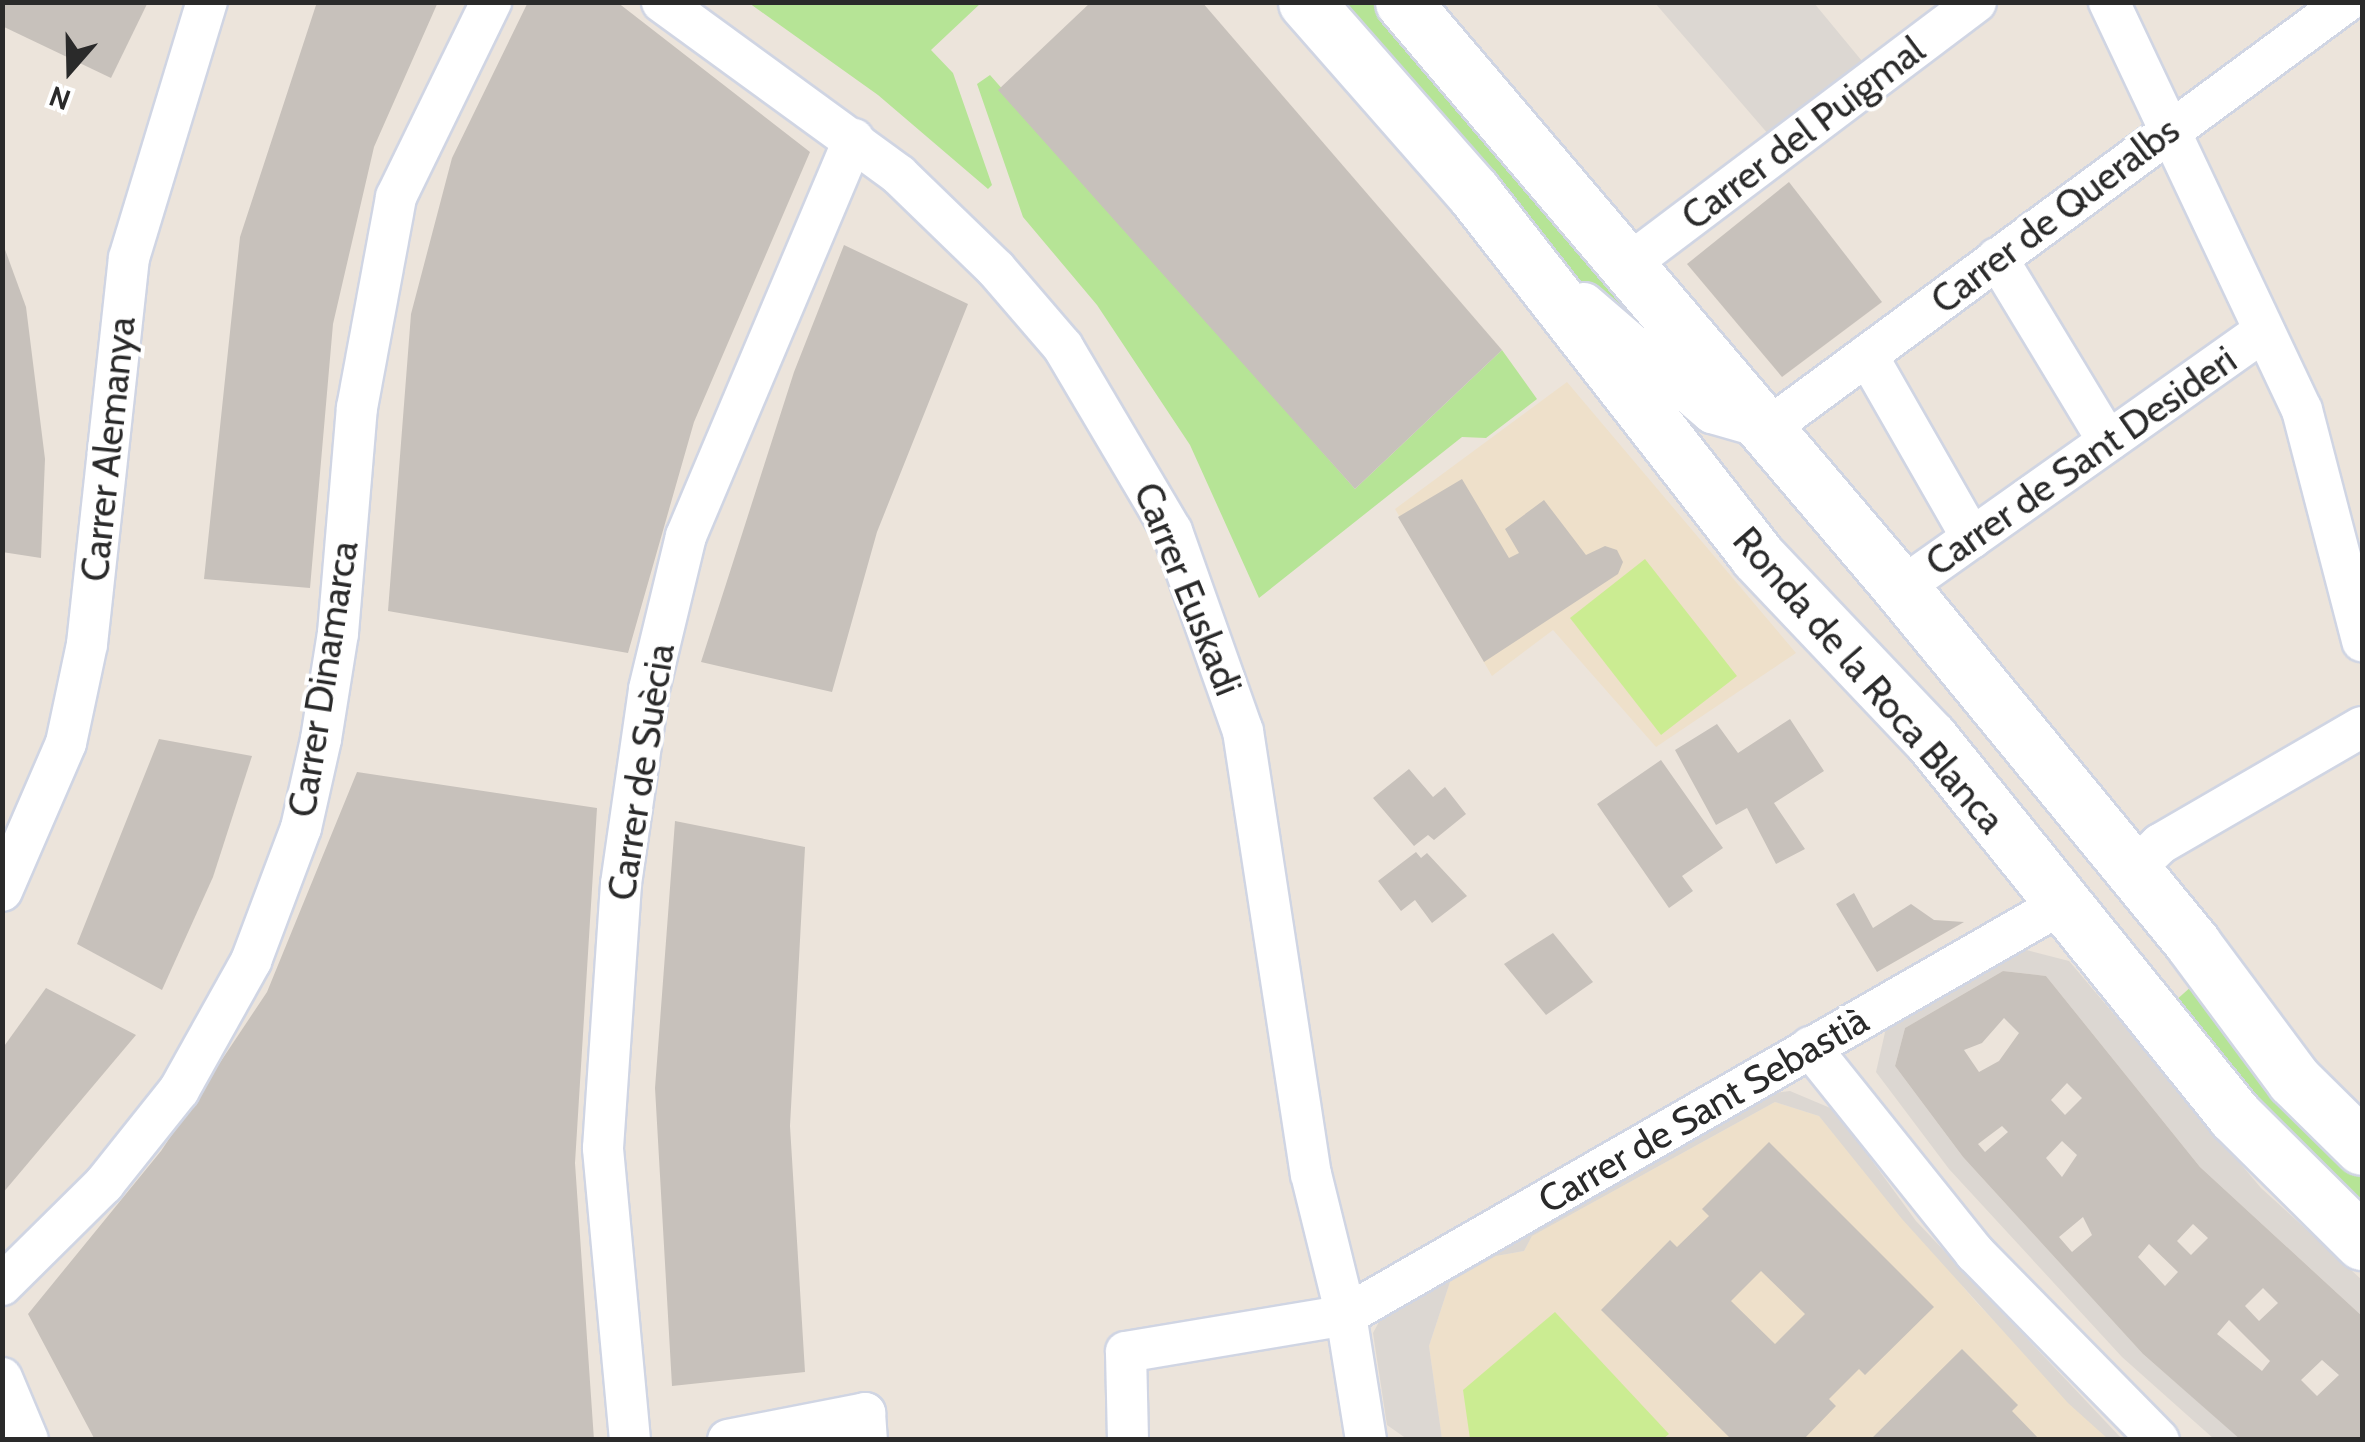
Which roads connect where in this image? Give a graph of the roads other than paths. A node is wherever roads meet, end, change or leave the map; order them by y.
1 (207, 2) edge
2 (491, 2) edge
3 (662, 2) edge
4 (1306, 2) edge
5 (1976, 2) edge
6 (2109, 2) edge
7 (2346, 2) edge
8 (1417, 7) edge
9 (2169, 130) junction
10 (854, 140) junction
11 (1474, 192) junction
12 (1997, 258) junction
13 (1630, 263) junction
14 (2261, 333) junction
15 (1867, 355) junction
16 (1766, 430) junction
17 (2108, 441) junction
18 (1972, 538) junction
19 (1901, 588) junction
20 (2362, 641) edge
21 (2362, 727) edge
22 (2130, 873) junction
23 (2, 892) edge
24 (2060, 906) junction
25 (1810, 1047) junction
26 (2362, 1146) edge
27 (2362, 1242) edge
28 (2, 1285) edge
29 (1346, 1314) junction
30 (2, 1378) edge
31 (28, 1440) edge
32 (630, 1440) edge
33 (728, 1440) edge
34 (867, 1440) edge
35 (1128, 1440) edge
36 (1366, 1440) edge
37 (2160, 1440) edge

1 - 23 street, Carrer Alemanya
2 - 28 street, Carrer Dinamarca
3 - 10 street, Carrer Euskadi
4 - 11 street, Ronda de la Roca Blanca
5 - 13 street, Carrer del Puigmal
6 - 9 street
7 - 9 street, Carrer de Queralbs
8 - 13 street, Ronda de la Roca Blanca
9 - 12 street, Carrer de Queralbs
9 - 14 street
10 - 29 street, Carrer Euskadi
10 - 32 street, Carrer de Suècia
11 - 16 street, Ronda de la Roca Blanca
11 - 24 street, Ronda de la Roca Blanca
12 - 15 street, Carrer de Queralbs
12 - 17 street
13 - 16 street, Ronda de la Roca Blanca
14 - 17 street, Carrer de Sant Desideri
14 - 20 street
15 - 16 street, Carrer de Queralbs
15 - 18 street
16 - 19 street, Ronda de la Roca Blanca
17 - 18 street, Carrer de Sant Desideri
18 - 19 street, Carrer de Sant Desideri
19 - 22 street, Ronda de la Roca Blanca
21 - 22 street
22 - 26 street, Ronda de la Roca Blanca
24 - 25 street, Carrer de Sant Sebastià
24 - 27 street, Ronda de la Roca Blanca
25 - 29 street, Carrer de Sant Sebastià
25 - 37 street
29 - 35 street
29 - 36 street, Carrer Euskadi
30 - 31 street
33 - 34 street

